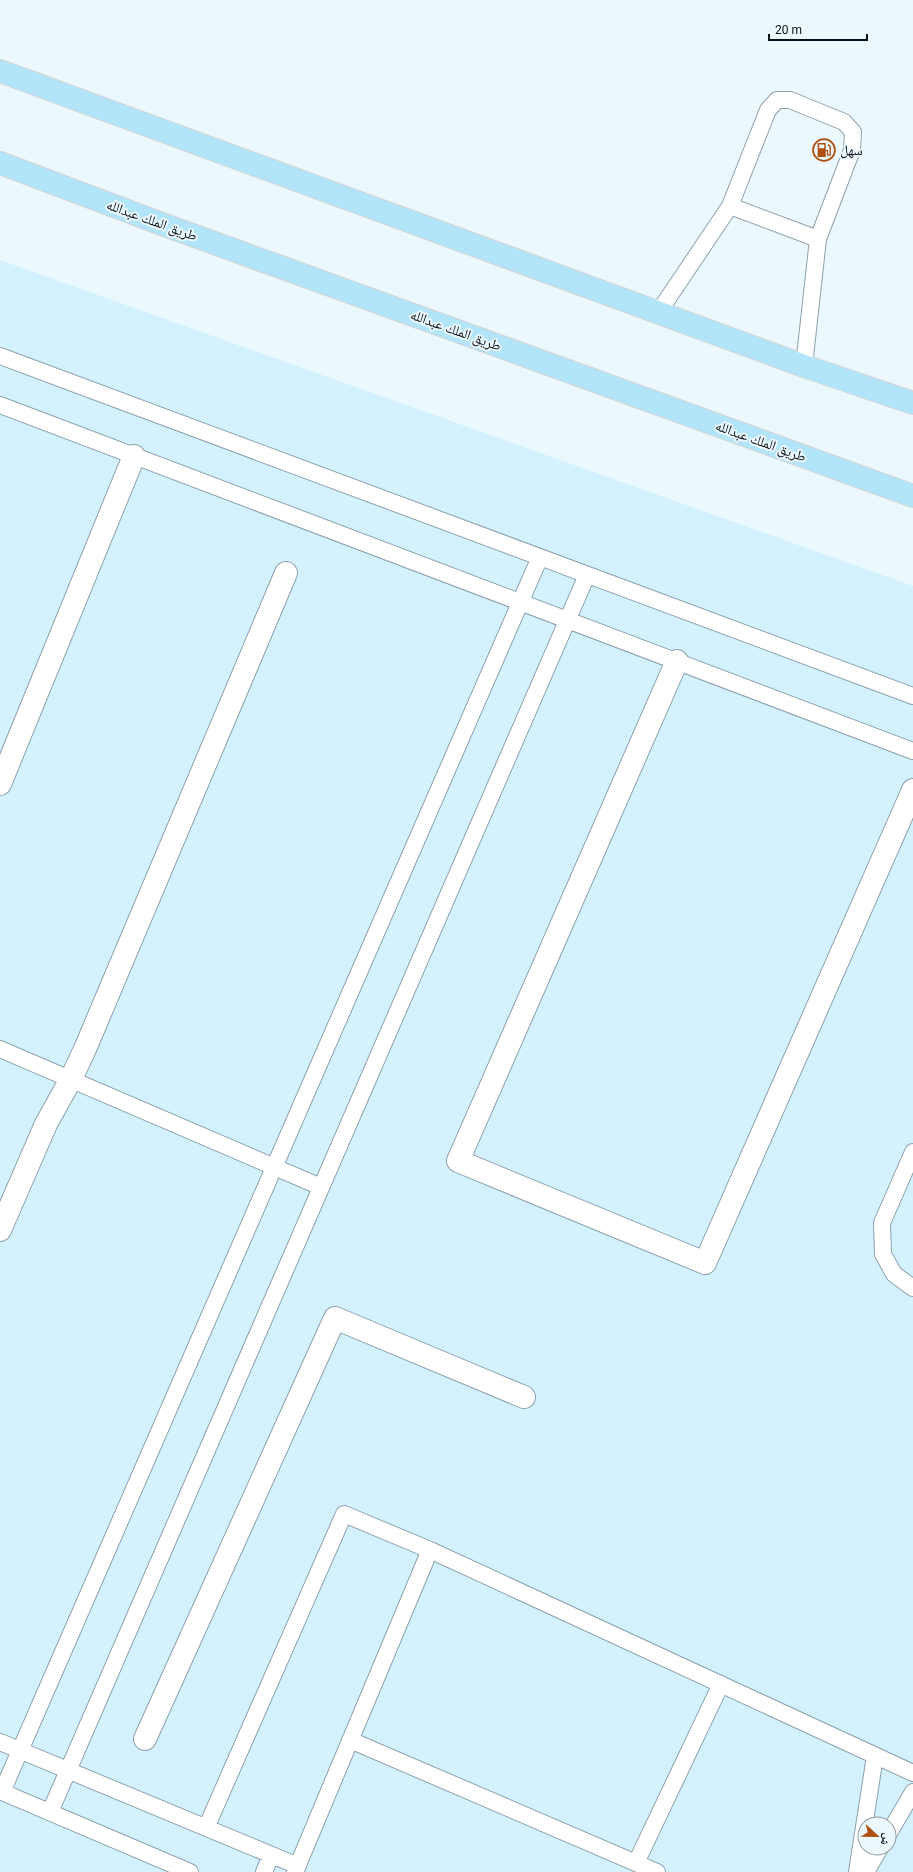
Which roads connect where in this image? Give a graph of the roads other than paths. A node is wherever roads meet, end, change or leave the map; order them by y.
1 (0, 71) edge
2 (0, 163) edge
3 (730, 206) junction
4 (818, 239) junction
5 (658, 313) junction
6 (0, 356) edge
7 (804, 366) junction
8 (913, 403) edge
9 (0, 405) edge
10 (134, 456) junction
11 (913, 496) edge
12 (540, 557) junction
13 (286, 573) dead end
14 (587, 575) junction
15 (520, 602) junction
16 (568, 620) junction
17 (677, 661) junction
18 (913, 696) edge
19 (911, 745) edge
20 (0, 784) edge
21 (913, 790) edge
22 (0, 1049) edge
23 (71, 1079) junction
24 (913, 1152) edge
25 (274, 1167) junction
26 (321, 1187) junction
27 (0, 1230) edge
28 (913, 1288) edge
29 (524, 1397) dead end
30 (430, 1550) junction
31 (721, 1684) junction
32 (145, 1739) dead end
33 (350, 1740) junction
34 (0, 1742) edge
35 (20, 1751) junction
36 (875, 1756) junction
37 (68, 1770) junction
38 (913, 1773) edge
39 (1, 1791) edge
40 (913, 1792) edge
41 (50, 1812) junction
42 (897, 1819) edge
43 (206, 1828) junction
44 (271, 1855) junction
45 (875, 1856) edge
46 (636, 1863) junction
47 (297, 1869) edge
48 (190, 1872) edge
49 (264, 1872) edge
50 (657, 1872) edge
51 (857, 1872) edge
52 (866, 1872) edge

1 - 5 main road
2 - 11 main road, طريق الملك عبدالله
3 - 4 lane
3 - 4 lane
3 - 5 lane
4 - 7 lane
5 - 7 main road
6 - 12 lane
7 - 8 main road
9 - 10 lane
10 - 15 lane
10 - 20 street
12 - 14 lane
12 - 15 lane
13 - 23 street
14 - 16 lane
14 - 18 lane
15 - 16 lane
15 - 25 lane
16 - 17 lane
16 - 26 lane
17 - 19 lane
17 - 21 street
22 - 23 lane
23 - 25 lane
23 - 27 street
24 - 28 lane
25 - 26 lane
25 - 35 lane
26 - 37 lane
29 - 32 street
30 - 31 lane
30 - 33 lane
30 - 43 lane
31 - 36 lane
31 - 46 lane
33 - 46 lane
33 - 47 lane
34 - 35 lane
35 - 37 lane
35 - 39 lane
36 - 38 lane
36 - 51 lane
37 - 41 lane
37 - 43 lane
39 - 41 lane
40 - 42 lane
41 - 48 lane
43 - 44 lane
44 - 47 lane
44 - 49 lane
45 - 52 lane
46 - 50 lane

